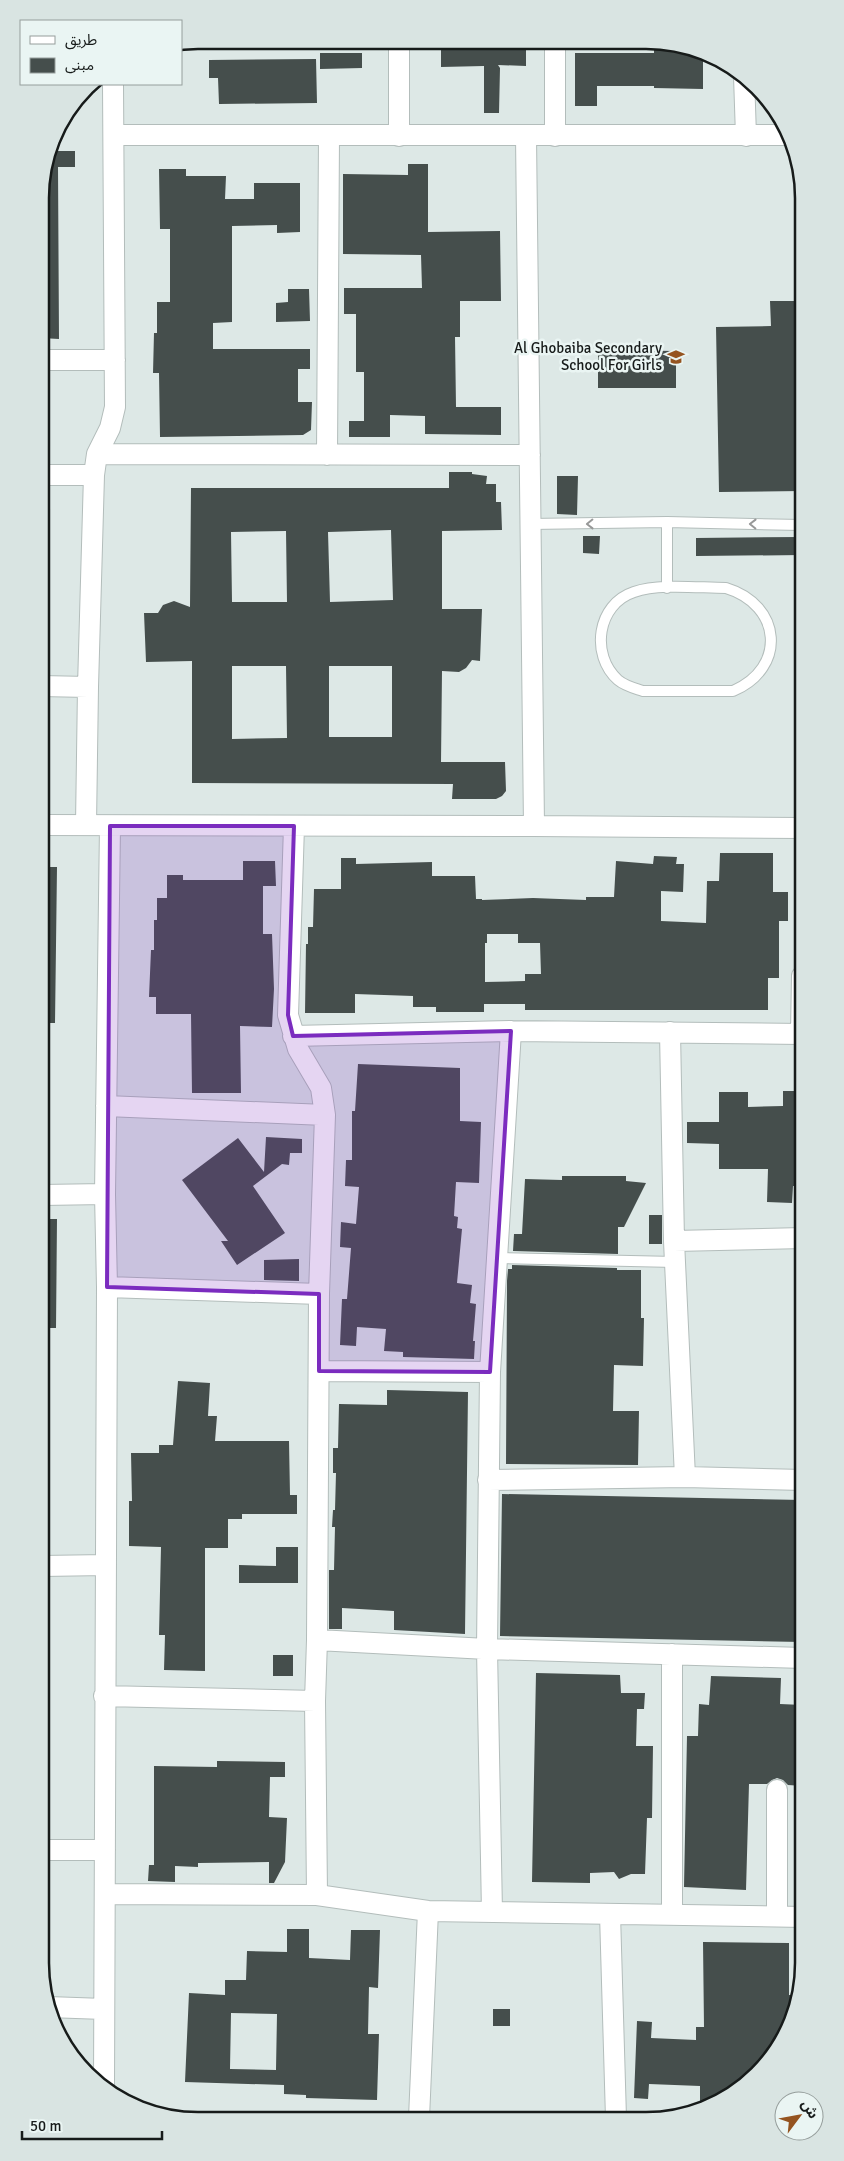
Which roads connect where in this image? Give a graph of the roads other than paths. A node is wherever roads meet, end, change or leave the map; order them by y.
1 (399, 49) edge
2 (556, 49) edge
3 (113, 85) edge
4 (744, 86) edge
5 (114, 135) junction
6 (781, 135) edge
7 (329, 136) junction
8 (400, 136) junction
9 (526, 136) junction
10 (555, 136) junction
11 (746, 136) junction
12 (49, 360) edge
13 (115, 360) junction
14 (97, 454) junction
15 (327, 455) junction
16 (530, 455) junction
17 (49, 475) edge
18 (94, 475) junction
19 (667, 522) junction
20 (530, 524) junction
21 (795, 525) edge
22 (667, 588) junction
23 (49, 686) edge
24 (88, 687) junction
25 (49, 825) edge
26 (86, 825) junction
27 (110, 826) junction
28 (294, 826) junction
29 (534, 826) junction
30 (795, 828) edge
31 (511, 1031) junction
32 (670, 1032) junction
33 (795, 1034) edge
34 (293, 1036) junction
35 (106, 1106) junction
36 (325, 1115) junction
37 (105, 1194) junction
38 (49, 1195) edge
39 (795, 1238) edge
40 (674, 1241) junction
41 (497, 1258) junction
42 (675, 1262) junction
43 (107, 1287) junction
44 (319, 1294) junction
45 (319, 1370) junction
46 (490, 1372) junction
47 (685, 1477) junction
48 (488, 1480) junction
49 (795, 1480) edge
50 (106, 1565) junction
51 (49, 1566) edge
52 (317, 1640) junction
53 (488, 1649) junction
54 (672, 1654) junction
55 (795, 1658) edge
56 (104, 1696) junction
57 (315, 1701) junction
58 (777, 1790) dead end
59 (49, 1850) edge
60 (105, 1850) junction
61 (106, 1894) junction
62 (317, 1896) junction
63 (428, 1911) junction
64 (492, 1912) junction
65 (610, 1914) junction
66 (672, 1914) junction
67 (777, 1916) junction
68 (795, 1917) edge
69 (56, 2007) edge
70 (104, 2009) junction
71 (104, 2079) edge
72 (419, 2112) edge
73 (616, 2112) edge

1 - 8 street
2 - 10 street
3 - 5 street
4 - 11 street
5 - 7 street
5 - 13 street
6 - 11 street
7 - 8 street
7 - 15 street
8 - 9 street
9 - 10 street
9 - 16 street
10 - 11 street
12 - 13 street
13 - 14 street
14 - 15 street
14 - 18 street
15 - 16 street
16 - 20 street
17 - 18 street
18 - 24 street
19 -> 20 lane
21 -> 19 lane
19 - 22 lane
20 - 29 street
22 - 22 lane
23 - 24 street
24 - 26 street
25 - 26 street
26 - 27 street
27 - 28 street
27 - 35 street
28 - 29 street
28 - 34 street
29 - 30 street
31 - 32 street
31 - 34 street
31 - 41 street
32 - 33 street
32 - 40 street
34 - 36 street
35 - 36 street
35 - 37 street
36 - 44 street
37 - 38 street
37 - 43 street
39 - 40 street
40 - 42 street
41 - 42 lane
41 - 46 street
42 - 47 street
43 - 44 street
43 - 50 street
44 - 45 street
45 - 46 street
45 - 52 street
46 - 48 street
47 - 48 street
47 - 49 street
48 - 53 street
50 - 51 street
50 - 56 street
52 - 53 street
52 - 57 street
53 - 54 street
53 - 64 street
54 - 55 street
54 - 66 street
56 - 57 street
56 - 60 street
57 - 62 street
58 - 67 street
59 - 60 street
60 - 61 street
61 - 62 street
61 - 70 street
62 - 63 street
63 - 64 street
63 - 72 street
64 - 65 street
65 - 66 street
65 - 73 street
66 - 67 street
67 - 68 street
69 - 70 street
70 - 71 street

